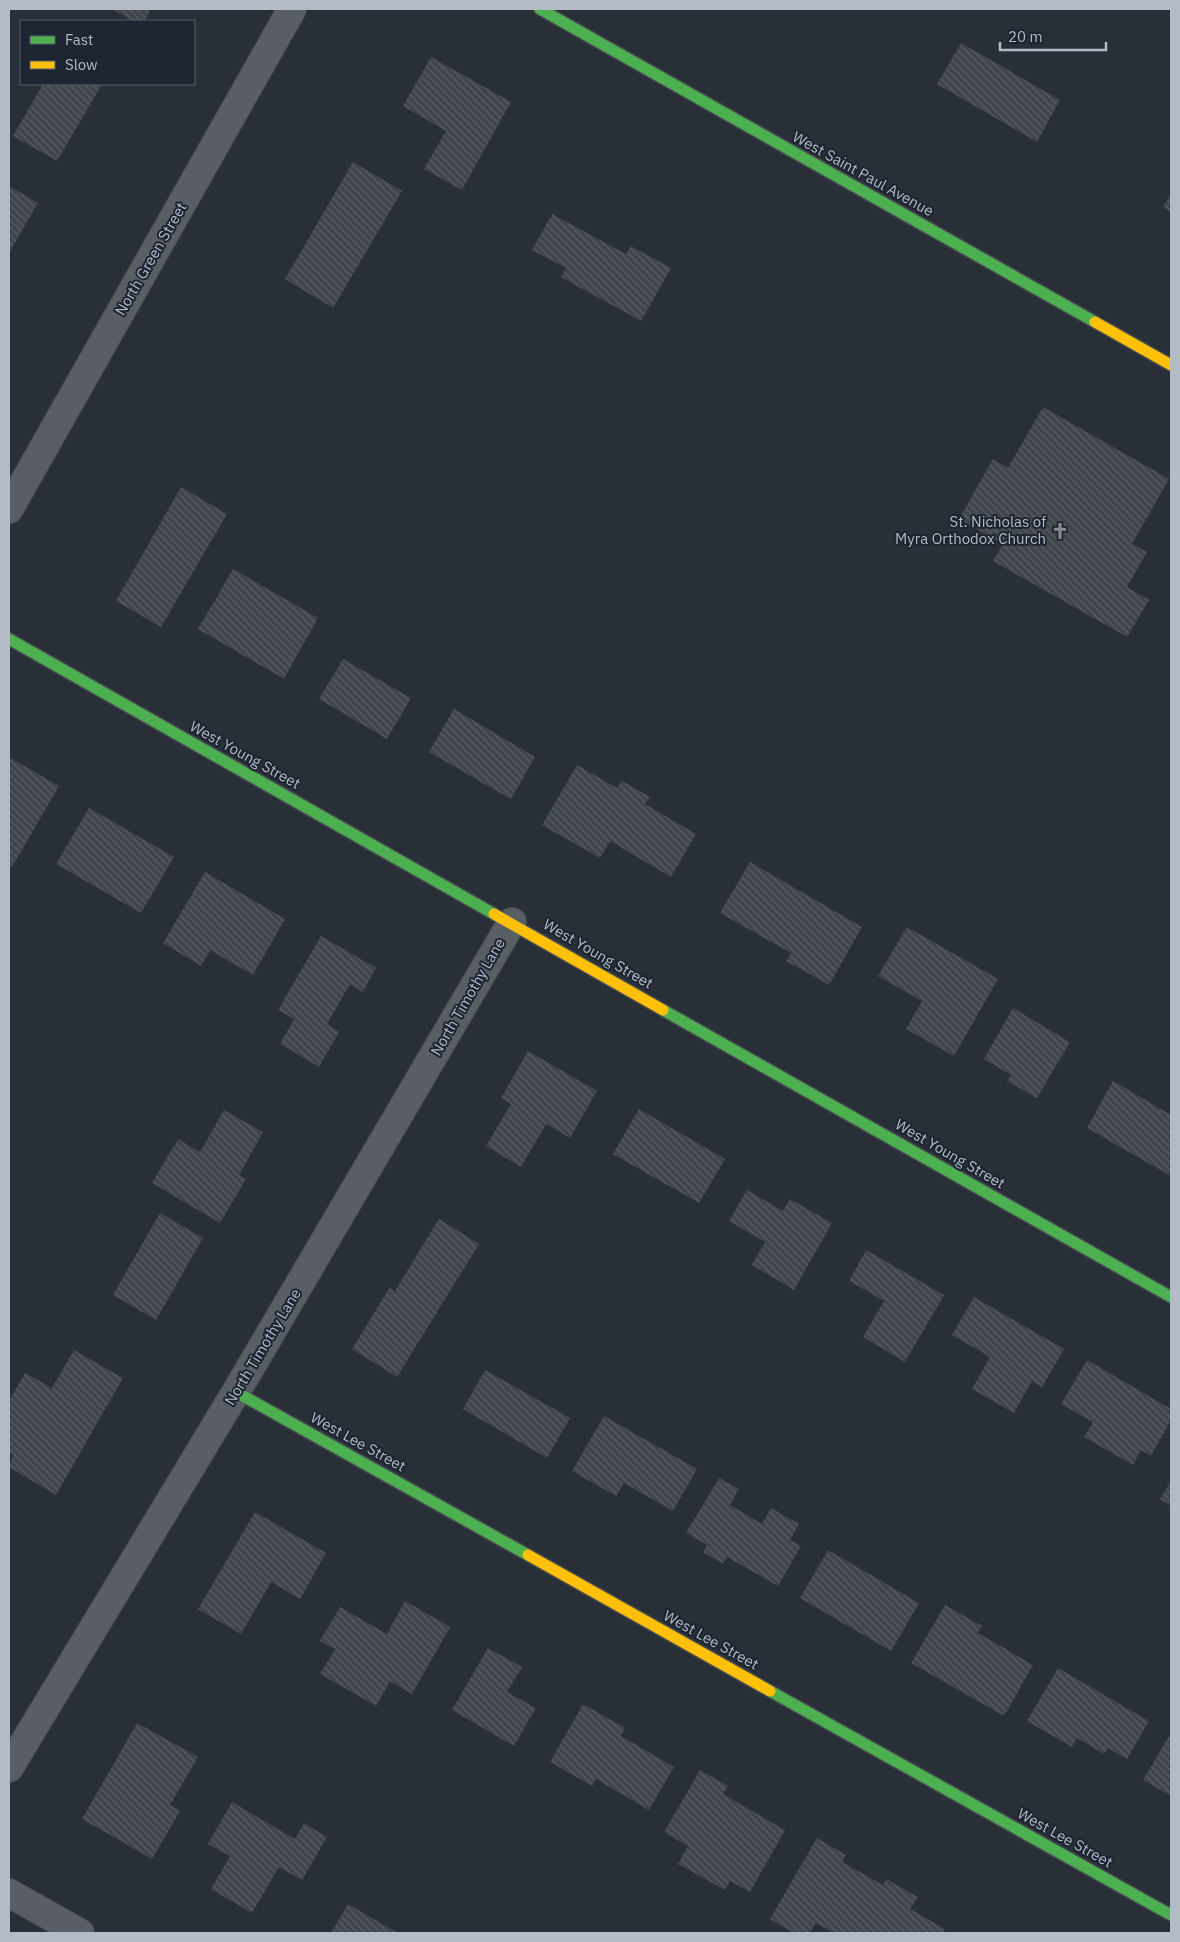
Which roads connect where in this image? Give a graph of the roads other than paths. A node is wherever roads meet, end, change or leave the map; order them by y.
1 (292, 9) edge
2 (540, 9) edge
3 (1171, 366) edge
4 (9, 509) edge
5 (9, 639) edge
6 (512, 922) junction
7 (1171, 1297) edge
8 (236, 1392) junction
9 (9, 1768) edge
10 (9, 1893) edge
11 (1171, 1915) edge
12 (80, 1933) edge

1 - 4 street, North Green Street
2 - 3 street, West Saint Paul Avenue
5 - 6 street, West Young Street
6 - 7 street, West Young Street
6 - 8 street, North Timothy Lane
8 - 9 street, North Timothy Lane
8 - 11 street, West Lee Street
10 - 12 street

